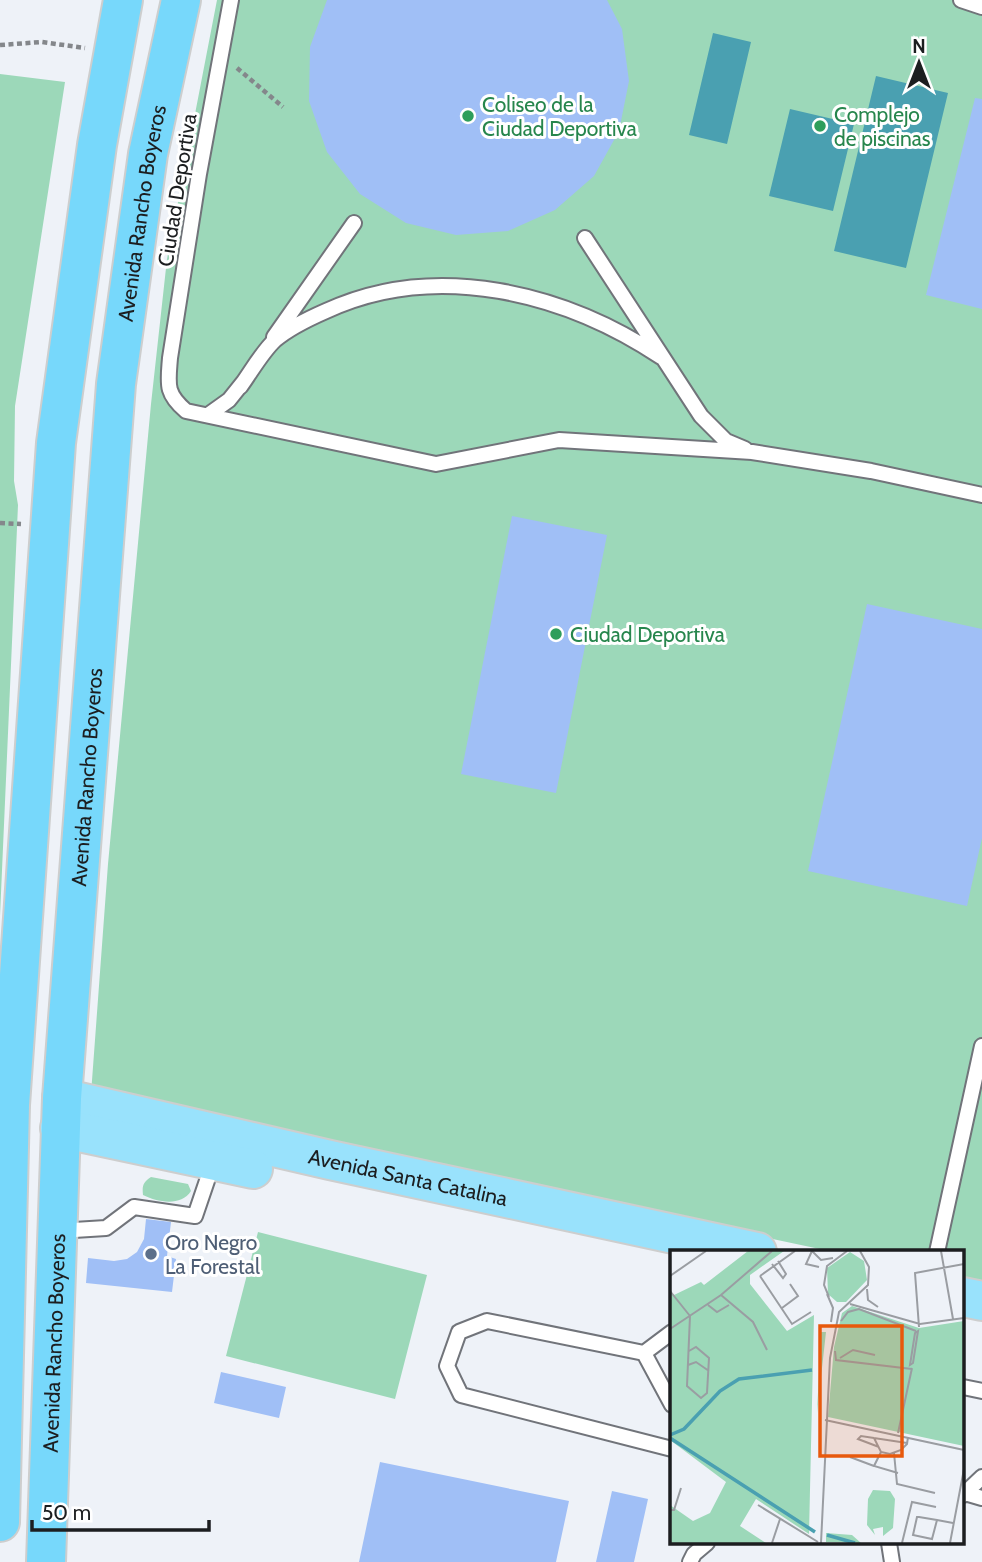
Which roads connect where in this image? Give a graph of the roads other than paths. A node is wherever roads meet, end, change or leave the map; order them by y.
1 (123, 0) edge
2 (181, 0) edge
3 (231, 0) edge
4 (961, 0) edge
5 (982, 8) edge
6 (354, 223) dead end
7 (585, 238) dead end
8 (661, 357) junction
9 (240, 387) junction
10 (208, 415) junction
11 (752, 452) junction
12 (982, 495) edge
13 (16, 1016) junction
14 (982, 1045) edge
15 (61, 1103) junction
16 (213, 1161) junction
17 (8, 1228) junction
18 (56, 1231) junction
19 (748, 1250) edge
20 (937, 1250) edge
21 (670, 1260) edge
22 (964, 1297) edge
23 (982, 1301) edge
24 (964, 1323) edge
25 (982, 1327) edge
26 (670, 1334) edge
27 (644, 1353) junction
28 (964, 1387) edge
29 (982, 1391) edge
30 (670, 1401) edge
31 (670, 1448) edge
32 (982, 1477) edge
33 (964, 1494) edge
34 (982, 1498) edge
35 (0, 1522) edge
36 (706, 1544) edge
37 (889, 1544) edge
38 (46, 1562) edge
39 (690, 1562) edge
40 (892, 1562) edge

1 - 13 highway
2 - 15 highway, Avenida Rancho Boyeros
3 - 10 lane, Ciudad Deportiva
4 - 5 lane
6 - 9 lane
7 - 8 lane
8 - 9 lane
8 - 11 lane
9 - 10 lane
10 - 11 lane, Ciudad Deportiva
11 - 12 lane, Ciudad Deportiva
13 - 15 highway
13 - 17 highway
14 - 20 lane
15 - 16 main road, Avenida Santa Catalina
15 - 17 highway
15 - 18 highway, Avenida Rancho Boyeros
15 - 19 main road, Avenida Santa Catalina
16 - 18 lane
16 - 21 main road, Avenida Santa Catalina
17 - 35 highway
18 - 38 highway, Avenida Rancho Boyeros
22 - 23 main road
24 - 25 main road
26 - 27 lane
27 - 30 lane
27 - 31 lane
28 - 29 lane
32 - 33 lane
33 - 34 lane
36 - 39 lane
37 - 40 lane

